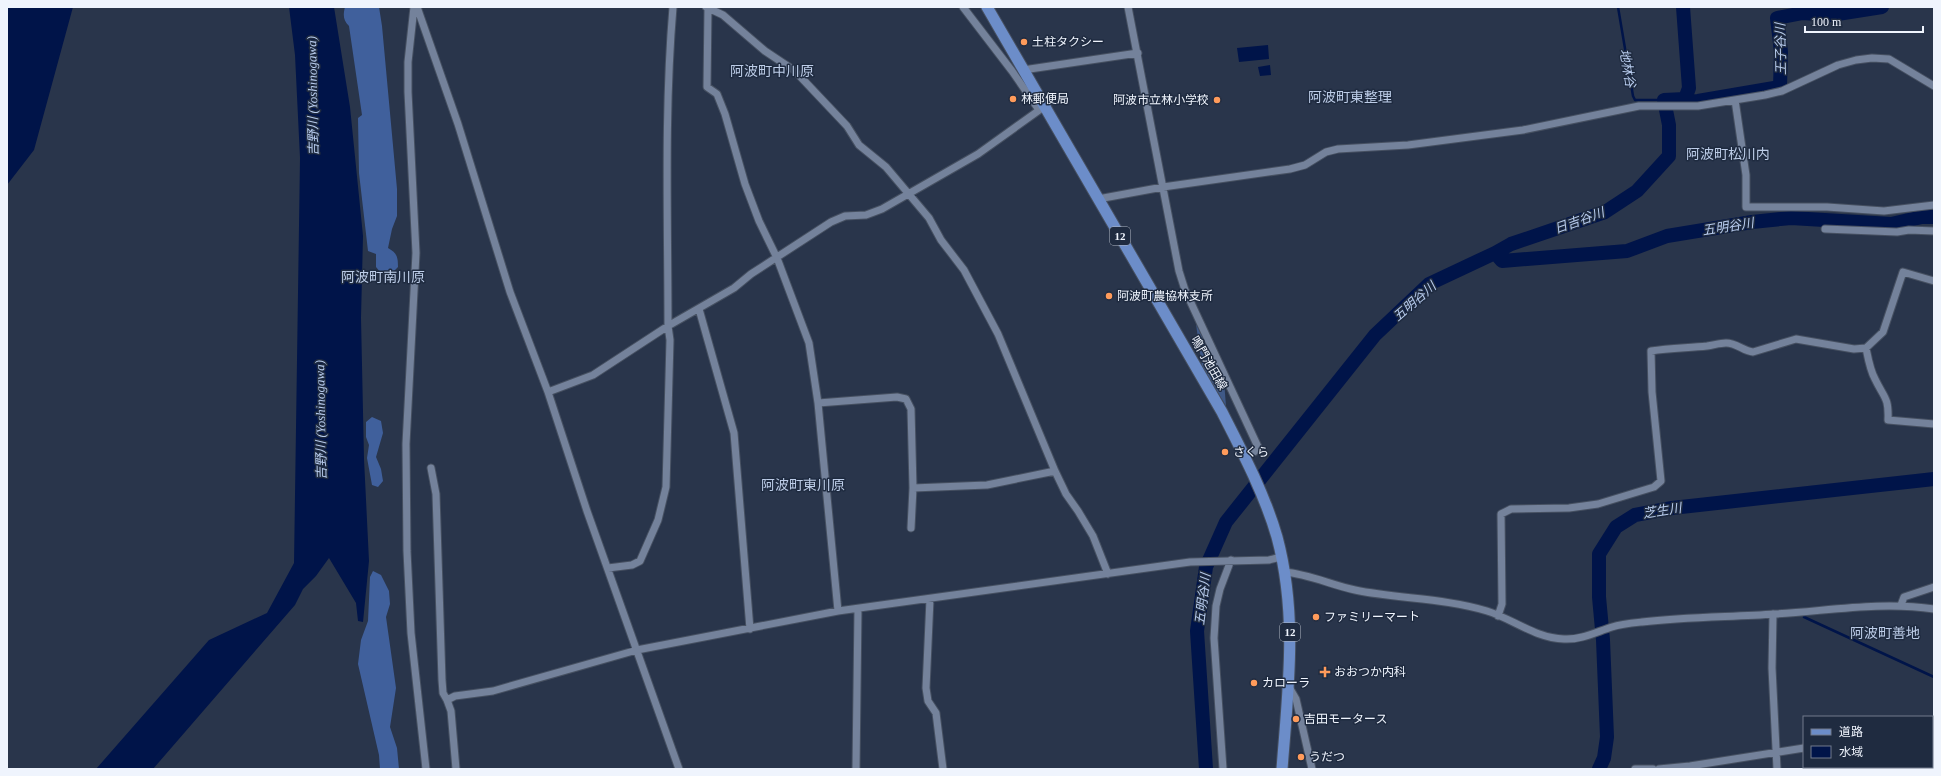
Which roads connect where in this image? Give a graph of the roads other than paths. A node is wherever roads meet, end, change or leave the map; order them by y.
1 (416, 7) edge
2 (673, 7) edge
3 (962, 7) edge
4 (987, 7) edge
5 (1128, 7) edge
6 (707, 8) edge
7 (1138, 53) junction
8 (1023, 70) junction
9 (1934, 86) edge
10 (1736, 100) junction
11 (1042, 108) junction
12 (1163, 187) junction
13 (908, 194) junction
14 (1098, 199) junction
15 (1934, 205) edge
16 (1825, 229) dead end
17 (1934, 231) edge
18 (777, 258) junction
19 (1934, 281) edge
20 (699, 309) junction
21 (668, 326) junction
22 (1866, 348) junction
23 (548, 392) junction
24 (818, 403) junction
25 (1934, 424) edge
26 (1247, 463) junction
27 (431, 468) dead end
28 (1055, 471) junction
29 (913, 488) junction
30 (911, 528) dead end
31 (1281, 556) junction
32 (1229, 560) junction
33 (608, 568) junction
34 (1284, 572) junction
35 (1108, 574) junction
36 (1934, 587) edge
37 (930, 599) junction
38 (1901, 605) junction
39 (1934, 608) edge
40 (858, 609) junction
41 (838, 611) junction
42 (1773, 614) junction
43 (1498, 616) junction
44 (750, 629) junction
45 (637, 650) junction
46 (1289, 685) junction
47 (447, 700) junction
48 (1803, 748) edge
49 (1775, 753) junction
50 (1934, 760) edge
51 (426, 769) edge
52 (456, 769) edge
53 (679, 769) edge
54 (856, 769) edge
55 (943, 769) edge
56 (1223, 769) edge
57 (1282, 769) edge
58 (1312, 769) edge
59 (1635, 769) edge
60 (1653, 769) edge
61 (1659, 769) edge
62 (1777, 769) edge
63 (1933, 769) edge

1 - 23 street
1 - 51 street
2 - 21 street
3 - 11 street
4 - 8 main road, 鳴門池田線 / 12
5 - 7 street
6 - 13 street
6 - 18 street
7 - 8 street
7 - 12 street
8 - 11 main road, 鳴門池田線 / 12
9 - 10 street
10 - 12 street
10 - 15 street
11 - 13 street
11 - 14 main road, 鳴門池田線 / 12
12 - 14 street
12 - 26 street
13 - 18 street
13 - 28 street
14 - 26 main road, 鳴門池田線 / 12
16 - 17 street
18 - 20 street
18 - 24 street
19 - 22 street
20 - 21 street
20 - 44 street
21 - 23 street
21 - 33 street
22 - 25 street
22 - 43 street
23 - 33 street
24 - 29 street
24 - 41 street
26 - 31 main road, 鳴門池田線 / 12
27 - 47 street
28 - 29 street
28 - 35 street
29 - 30 street
31 - 32 street
31 - 34 main road, 鳴門池田線 / 12
32 - 35 street
32 - 56 street
33 - 45 street
34 - 43 street
34 - 46 main road, 鳴門池田線 / 12
35 - 37 street
36 - 38 street
37 - 40 street
37 - 55 street
38 - 39 street
38 - 42 street
40 - 41 street
40 - 54 street
41 - 44 street
42 - 43 street
42 - 49 street
44 - 45 street
45 - 47 street
45 - 53 street
46 - 57 main road, 鳴門池田線 / 12
46 - 58 street
47 - 52 street
48 - 49 street
49 - 61 street
49 - 62 street
50 - 63 street
59 - 60 street

